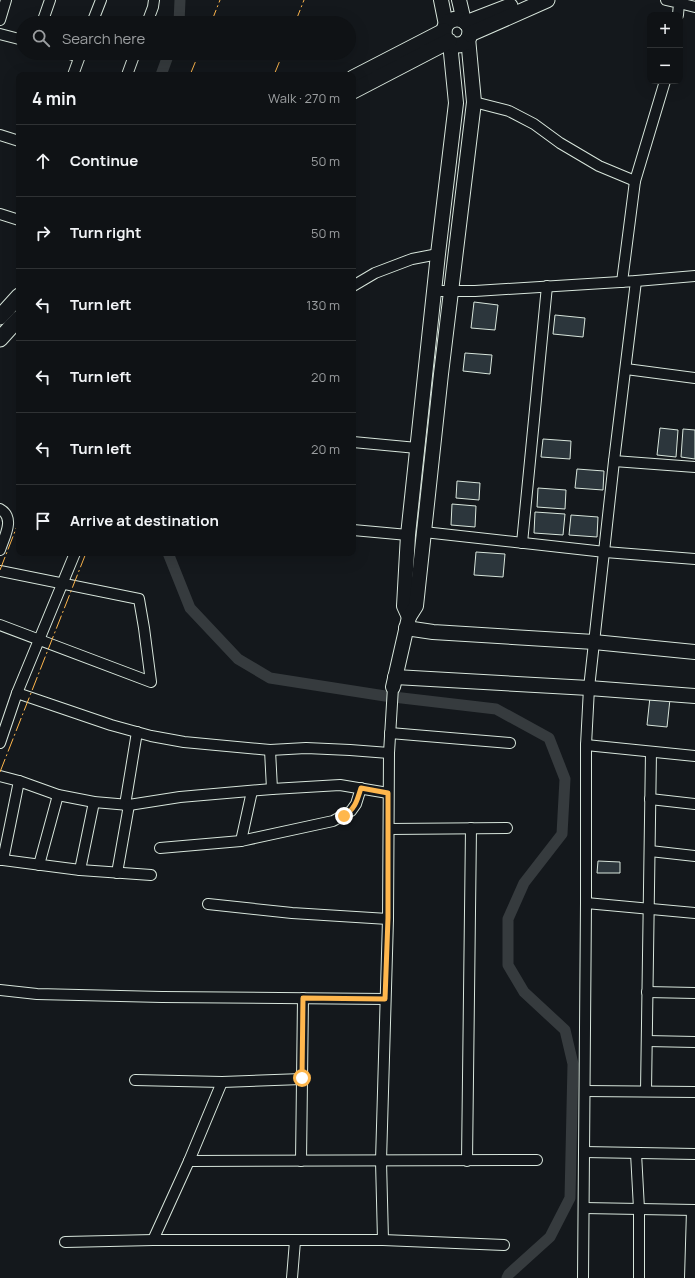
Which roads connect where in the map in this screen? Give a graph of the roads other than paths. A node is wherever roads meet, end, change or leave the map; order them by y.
1 (6, 0) edge
2 (50, 0) edge
3 (101, 0) edge
4 (154, 0) edge
5 (441, 0) edge
6 (459, 0) edge
7 (526, 0) edge
8 (547, 0) edge
9 (666, 0) edge
10 (680, 3) junction
11 (695, 7) edge
12 (678, 12) edge
13 (44, 16) edge
14 (95, 16) edge
15 (150, 16) edge
16 (0, 20) edge
17 (467, 29) junction
18 (0, 34) edge
19 (447, 35) junction
20 (16, 38) edge
21 (78, 60) edge
22 (132, 60) edge
23 (74, 72) edge
24 (128, 72) edge
25 (356, 77) edge
26 (664, 84) edge
27 (356, 89) edge
28 (474, 102) junction
29 (0, 135) edge
30 (16, 140) edge
31 (636, 181) junction
32 (0, 214) edge
33 (16, 219) edge
34 (438, 254) junction
35 (695, 276) edge
36 (636, 281) junction
37 (622, 282) junction
38 (356, 284) edge
39 (548, 286) junction
40 (434, 291) junction
41 (451, 292) junction
42 (16, 299) edge
43 (0, 318) edge
44 (16, 321) edge
45 (0, 339) edge
46 (626, 369) junction
47 (695, 378) edge
48 (356, 442) edge
49 (418, 448) junction
50 (614, 461) junction
51 (695, 467) edge
52 (0, 509) edge
53 (356, 530) edge
54 (424, 532) junction
55 (408, 535) junction
56 (522, 543) junction
57 (0, 550) edge
58 (605, 552) junction
59 (74, 556) edge
60 (695, 559) edge
61 (0, 571) edge
62 (63, 584) junction
63 (408, 623) junction
64 (0, 625) edge
65 (39, 640) junction
66 (594, 642) junction
67 (695, 652) edge
68 (394, 682) junction
69 (589, 688) junction
70 (18, 693) junction
71 (695, 696) edge
72 (137, 732) junction
73 (390, 733) junction
74 (0, 743) edge
75 (510, 743) dead end
76 (586, 745) junction
77 (270, 750) junction
78 (651, 752) junction
79 (389, 753) junction
80 (695, 756) edge
81 (0, 776) edge
82 (19, 781) junction
83 (361, 788) junction
84 (272, 789) junction
85 (252, 791) junction
86 (388, 793) junction
87 (58, 795) junction
88 (650, 799) junction
89 (94, 802) junction
90 (695, 804) edge
91 (127, 805) junction
92 (470, 828) junction
93 (507, 828) dead end
94 (389, 829) junction
95 (241, 841) junction
96 (160, 848) dead end
97 (650, 851) junction
98 (695, 856) edge
99 (2, 860) edge
100 (39, 865) junction
101 (80, 870) junction
102 (117, 873) junction
103 (151, 875) dead end
104 (586, 903) junction
105 (208, 904) dead end
106 (649, 909) junction
107 (695, 913) edge
108 (388, 918) junction
109 (695, 989) edge
110 (0, 990) edge
111 (647, 992) junction
112 (695, 993) edge
113 (303, 998) junction
114 (385, 999) junction
115 (647, 1041) junction
116 (695, 1042) edge
117 (302, 1078) junction
118 (135, 1080) dead end
119 (222, 1082) junction
120 (585, 1091) junction
121 (646, 1091) junction
122 (695, 1092) edge
123 (584, 1152) junction
124 (636, 1153) junction
125 (695, 1154) edge
126 (537, 1160) dead end
127 (189, 1161) junction
128 (301, 1161) junction
129 (381, 1161) junction
130 (468, 1161) junction
131 (584, 1208) junction
132 (639, 1209) junction
133 (694, 1210) edge
134 (153, 1240) junction
135 (383, 1240) junction
136 (295, 1241) junction
137 (65, 1242) dead end
138 (504, 1245) dead end
139 (292, 1278) edge
140 (583, 1278) edge
141 (639, 1278) edge
142 (690, 1278) edge

1 - 16 street
2 - 13 street
3 - 14 street
4 - 15 street
5 - 19 street
6 - 17 street
7 - 17 main road
8 - 17 main road
9 - 10 street
10 - 11 street
10 - 12 street
17 - 19 main road
17 - 19 main road
17 - 28 street
18 - 20 street
19 - 25 main road
19 - 27 main road
19 - 34 street
21 - 23 street
22 - 24 street
26 - 31 street
28 - 31 street
28 - 41 street
29 - 30 street
31 - 37 street
32 - 33 street
34 - 38 street
34 - 40 street
35 - 36 street
36 - 37 street
36 - 46 street
37 - 39 street
39 - 41 street
39 - 56 street
40 - 41 street
40 - 49 street
41 - 54 street
42 - 43 main road
44 - 45 main road
46 - 47 street
46 - 50 street
48 - 49 street
49 - 55 street
50 - 51 street
50 - 58 street
52 - 57 street
53 - 55 street
54 - 56 street
54 - 63 street
55 - 63 street
56 - 58 street
58 - 60 street
58 - 66 street
59 - 62 street
61 - 62 street
62 - 65 street
62 - 65 street
63 - 66 street
63 - 68 street
64 - 65 street
65 - 70 street
66 - 67 street
66 - 69 street
68 - 69 street
68 - 73 street
69 - 71 street
69 - 76 street
70 - 72 street
70 - 74 street
72 - 77 street
72 - 91 street
73 - 75 street
73 - 79 street
76 - 78 street
76 - 104 street
77 - 79 street
77 - 84 street
78 - 80 street
78 - 88 street
79 - 86 street
81 - 82 street
82 - 87 street
82 - 99 street
83 - 84 street
83 - 86 street
83 - 95 street
84 - 85 street
85 - 91 street
85 - 95 street
86 - 94 street
87 - 89 street
87 - 100 street
88 - 90 street
88 - 97 street
89 - 91 street
89 - 101 street
91 - 102 street
92 - 93 street
92 - 94 street
92 - 130 street
94 - 108 street
95 - 96 street
97 - 98 street
97 - 106 street
99 - 100 street
100 - 101 street
101 - 102 street
102 - 103 street
104 - 106 street
104 - 120 street
105 - 108 street
106 - 107 street
106 - 111 street
108 - 114 street
109 - 112 street
110 - 113 street
111 - 112 street
111 - 115 street
113 - 114 street
113 - 117 street
114 - 129 street
115 - 116 street
115 - 121 street
117 - 119 street
117 - 128 street
118 - 119 street
119 - 127 street
120 - 121 street
120 - 123 street
121 - 122 street
123 - 124 street
123 - 131 street
124 - 125 street
124 - 132 street
126 - 130 street
127 - 128 street
127 - 134 street
128 - 129 street
129 - 130 street
129 - 135 street
131 - 132 street
131 - 140 street
132 - 133 street
132 - 141 street
133 - 142 street
134 - 136 street
134 - 137 street
135 - 136 street
135 - 138 street
136 - 139 street

